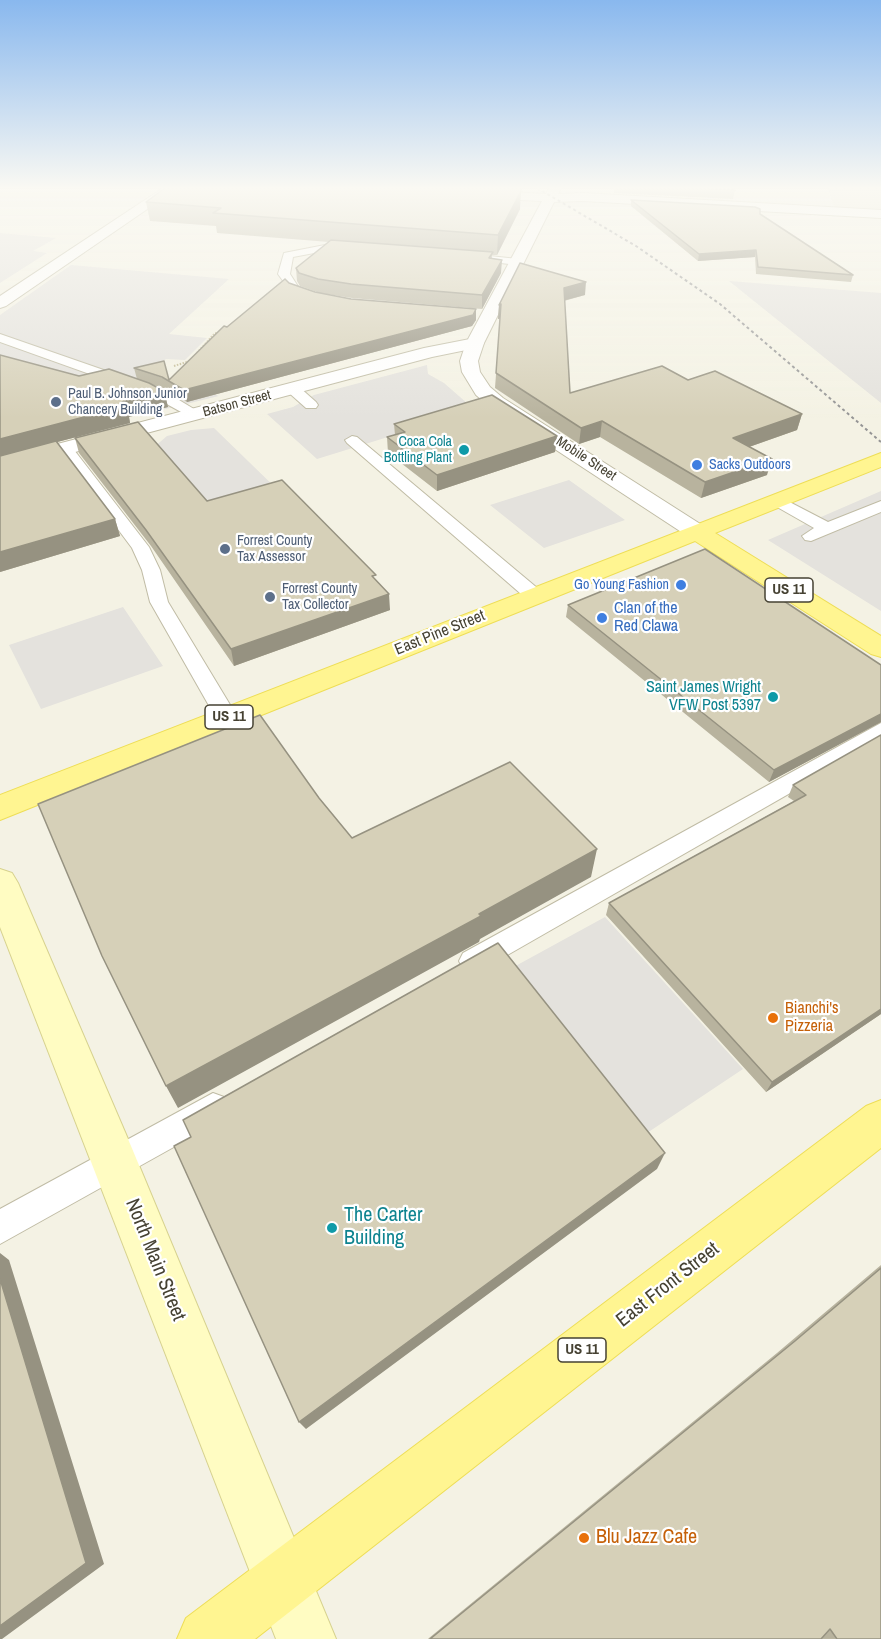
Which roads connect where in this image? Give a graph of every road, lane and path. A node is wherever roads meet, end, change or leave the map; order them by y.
1 (58, 264) edge
2 (286, 264) edge
3 (516, 264) edge
4 (328, 300) edge
5 (0, 303) edge
6 (225, 334) edge
7 (0, 338) edge
8 (475, 343) junction
9 (191, 365) edge
10 (170, 370) dead end
11 (130, 383) junction
12 (293, 389) junction
13 (311, 405) dead end
14 (197, 414) junction
15 (352, 440) dead end
16 (66, 449) junction
17 (881, 459) edge
18 (0, 466) edge
19 (776, 500) junction
20 (881, 506) edge
21 (828, 529) junction
22 (696, 532) junction
23 (811, 536) dead end
24 (535, 596) junction
25 (879, 644) edge
26 (227, 718) junction
27 (881, 731) edge
28 (0, 808) edge
29 (0, 883) edge
30 (448, 975) edge
31 (231, 1098) edge
32 (881, 1121) edge
33 (115, 1162) junction
34 (0, 1227) edge
35 (284, 1580) junction
36 (207, 1639) edge
37 (306, 1639) edge

1 - 5 street
2 - 4 lane
3 - 8 street, Mobile Street
6 - 11 path
7 - 11 lane
8 - 12 street, Batson Street
8 - 22 street, Mobile Street
9 - 10 path
11 - 14 lane
12 - 13 lane
12 - 14 street, Batson Street
14 - 16 street, Batson Street
15 - 24 lane
16 - 18 street, Batson Street
16 - 26 lane
17 - 19 main road, East Pine Street / US 11
19 - 21 lane
19 - 22 main road, East Pine Street / US 11
20 - 21 lane
21 - 23 lane
22 - 24 main road, East Pine Street / US 11
22 - 25 main road, Mobile Street / US 11
24 - 26 main road, East Pine Street / US 11
26 - 28 main road, East Pine Street / US 11
27 - 30 lane
29 - 33 main road, North Main Street
31 - 33 lane
32 - 35 main road, East Front Street / US 11
33 - 34 lane
33 - 35 main road, North Main Street
35 - 36 main road, US 11
35 - 37 main road, North Main Street

